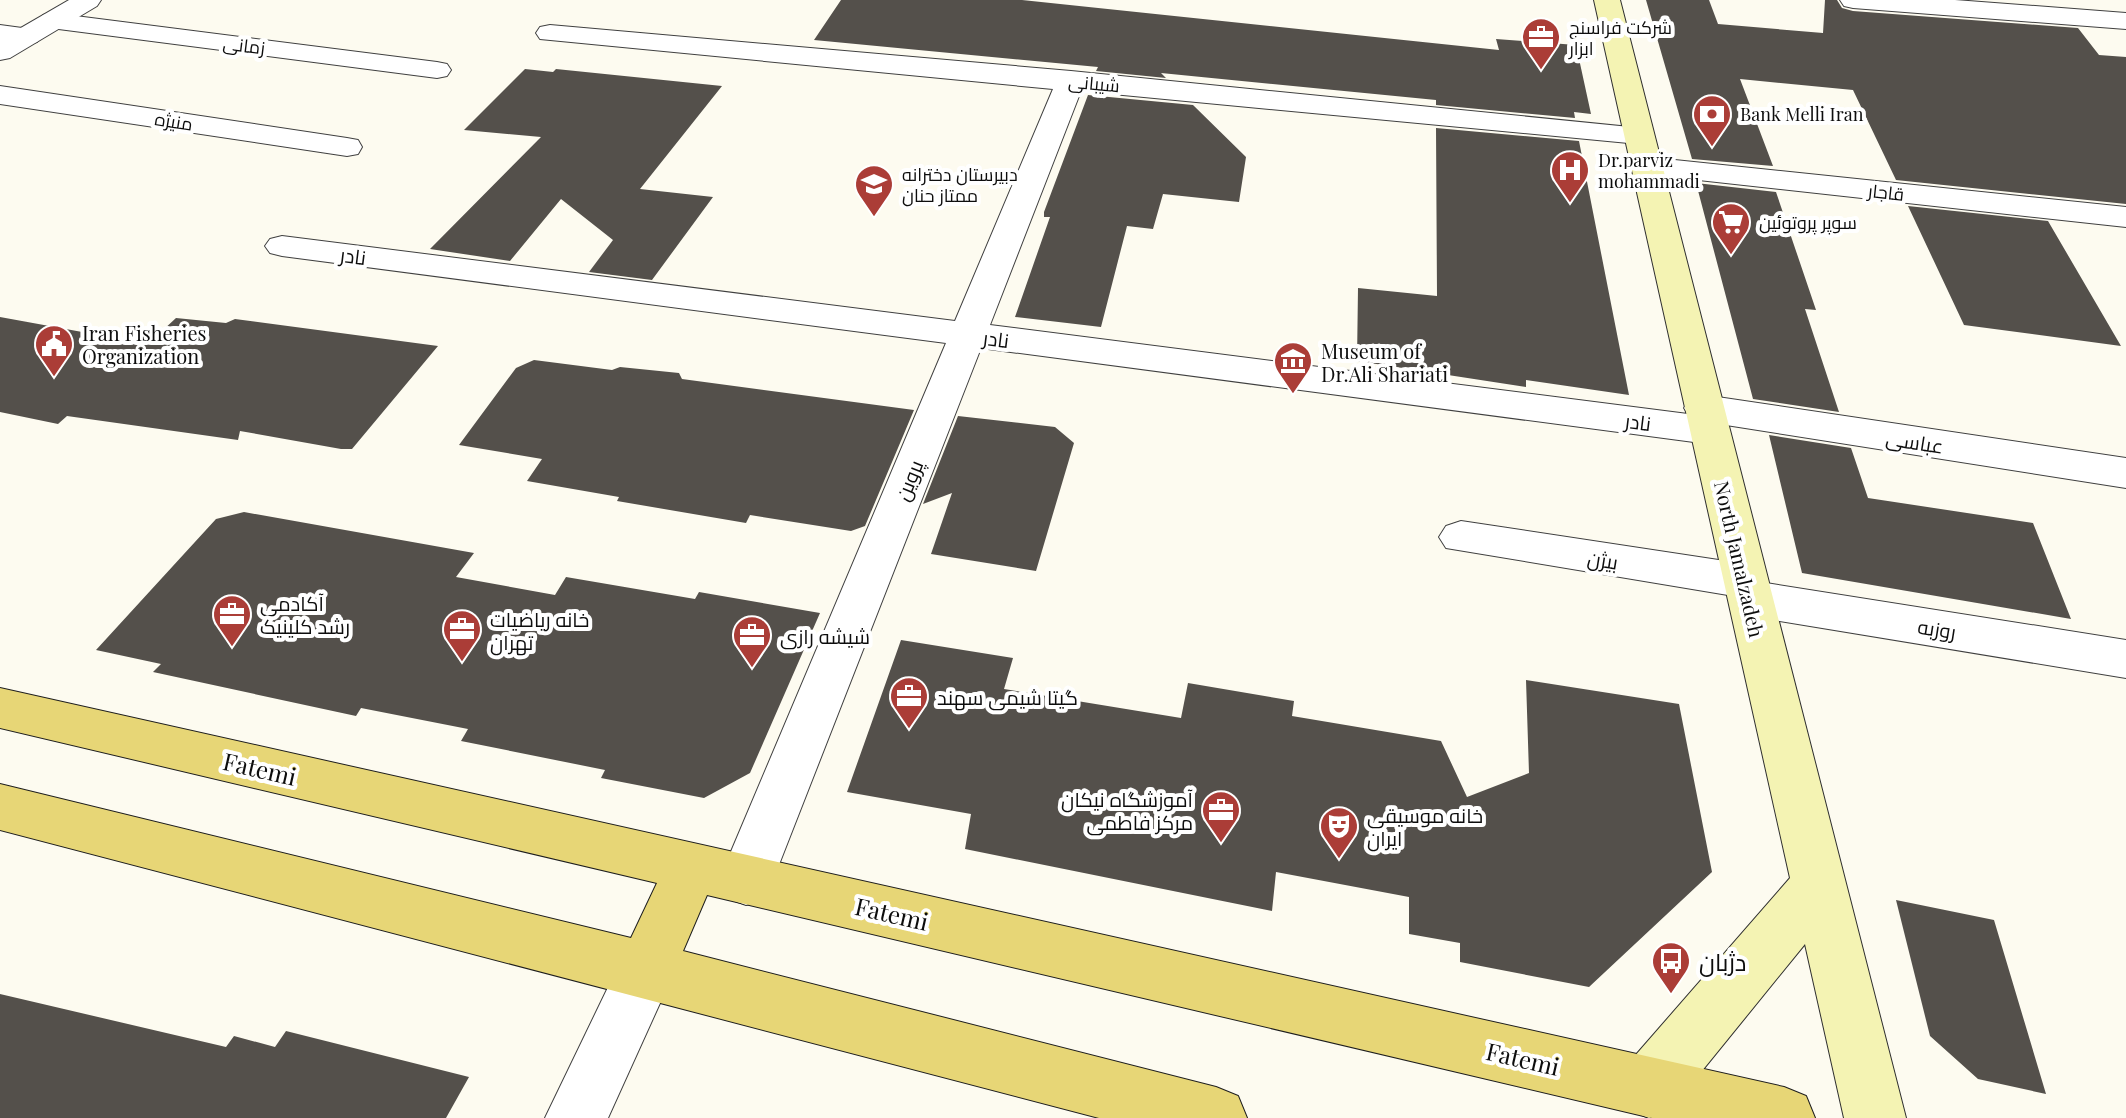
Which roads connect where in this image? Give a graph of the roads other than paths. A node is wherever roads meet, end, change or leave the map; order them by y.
1 (88, 0) edge
2 (1607, 0) edge
3 (1853, 0) edge
4 (573, 11) dead end
5 (52, 21) junction
6 (2126, 21) edge
7 (14, 34) edge
8 (0, 52) edge
9 (437, 70) dead end
10 (1071, 80) junction
11 (0, 95) edge
12 (347, 147) dead end
13 (1642, 151) junction
14 (2126, 217) edge
15 (282, 246) dead end
16 (967, 334) junction
17 (1707, 419) junction
18 (2126, 473) edge
19 (1461, 537) dead end
20 (1747, 590) junction
21 (2126, 659) edge
22 (0, 708) edge
23 (0, 807) edge
24 (719, 873) junction
25 (1818, 887) junction
26 (646, 970) junction
27 (1649, 1087) junction
28 (576, 1118) edge
29 (1216, 1118) edge
30 (1784, 1118) edge
31 (1875, 1118) edge

1 - 5 street
2 - 13 main road, North Jamalzadeh
3 - 6 street
4 - 10 street, شیبانی
5 - 7 street
5 - 9 street, زمانی
7 - 8 street
10 - 13 street, شیبانی
10 - 16 street, پروین
11 - 12 street, منیژه
13 - 14 street, قاجار
13 - 17 main road, North Jamalzadeh
15 - 16 street, نادر
16 - 17 street, نادر
16 - 24 street, پروین
17 - 18 street, عباسی
17 - 20 main road, North Jamalzadeh
19 - 20 street, بیژن
20 - 21 street, روزبه
20 - 25 main road, North Jamalzadeh
22 - 24 main road, Fatemi
23 - 26 main road
24 - 26 main road
24 - 27 main road, Fatemi
25 - 27 main road
25 - 31 main road, North Jamalzadeh
26 - 28 street
26 - 29 main road
27 - 30 main road, Fatemi

